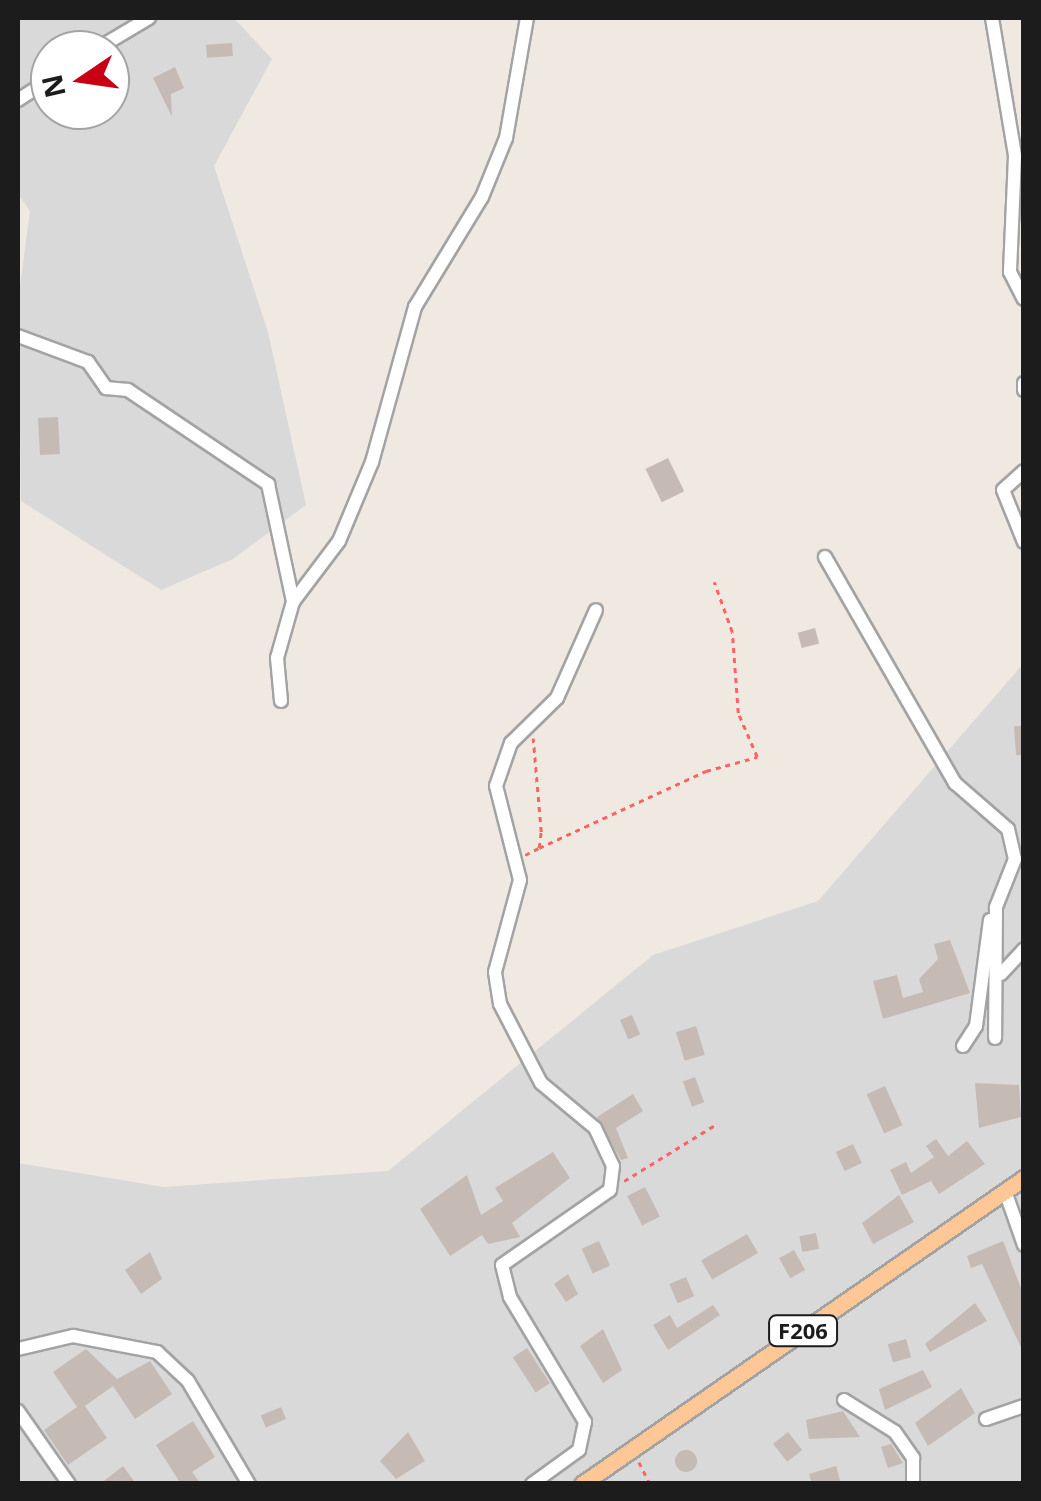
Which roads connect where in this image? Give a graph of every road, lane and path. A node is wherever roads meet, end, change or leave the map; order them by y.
1 (527, 18) edge
2 (992, 18) edge
3 (1024, 299) edge
4 (18, 336) edge
5 (1024, 471) edge
6 (1024, 542) edge
7 (826, 557) dead end
8 (714, 582) dead end
9 (293, 602) junction
10 (596, 610) dead end
11 (281, 700) dead end
12 (534, 727) junction
13 (539, 848) junction
14 (516, 863) junction
15 (1001, 892) junction
16 (1024, 949) edge
17 (1001, 974) junction
18 (995, 1038) dead end
19 (962, 1046) dead end
20 (715, 1125) dead end
21 (1024, 1178) edge
22 (610, 1190) junction
23 (1005, 1191) junction
24 (1024, 1245) edge
25 (18, 1348) edge
26 (844, 1400) dead end
27 (1024, 1406) edge
28 (18, 1410) edge
29 (986, 1418) dead end
30 (632, 1448) junction
31 (69, 1484) edge
32 (249, 1484) edge
33 (532, 1484) edge
34 (582, 1484) edge
35 (650, 1484) edge
36 (913, 1484) edge

1 - 9 street
2 - 3 street
4 - 9 street
5 - 6 street
7 - 15 street
8 - 13 path
9 - 11 street
10 - 12 street
12 - 13 path
12 - 14 street
13 - 14 path
14 - 22 street
15 - 17 street
15 - 19 street
16 - 17 street
17 - 18 street
20 - 22 path
21 - 23 main road, F206
22 - 33 street
23 - 24 street
23 - 30 main road, F206
25 - 32 street
26 - 36 street
27 - 29 street
28 - 31 street
30 - 34 main road, F206
30 - 35 path

